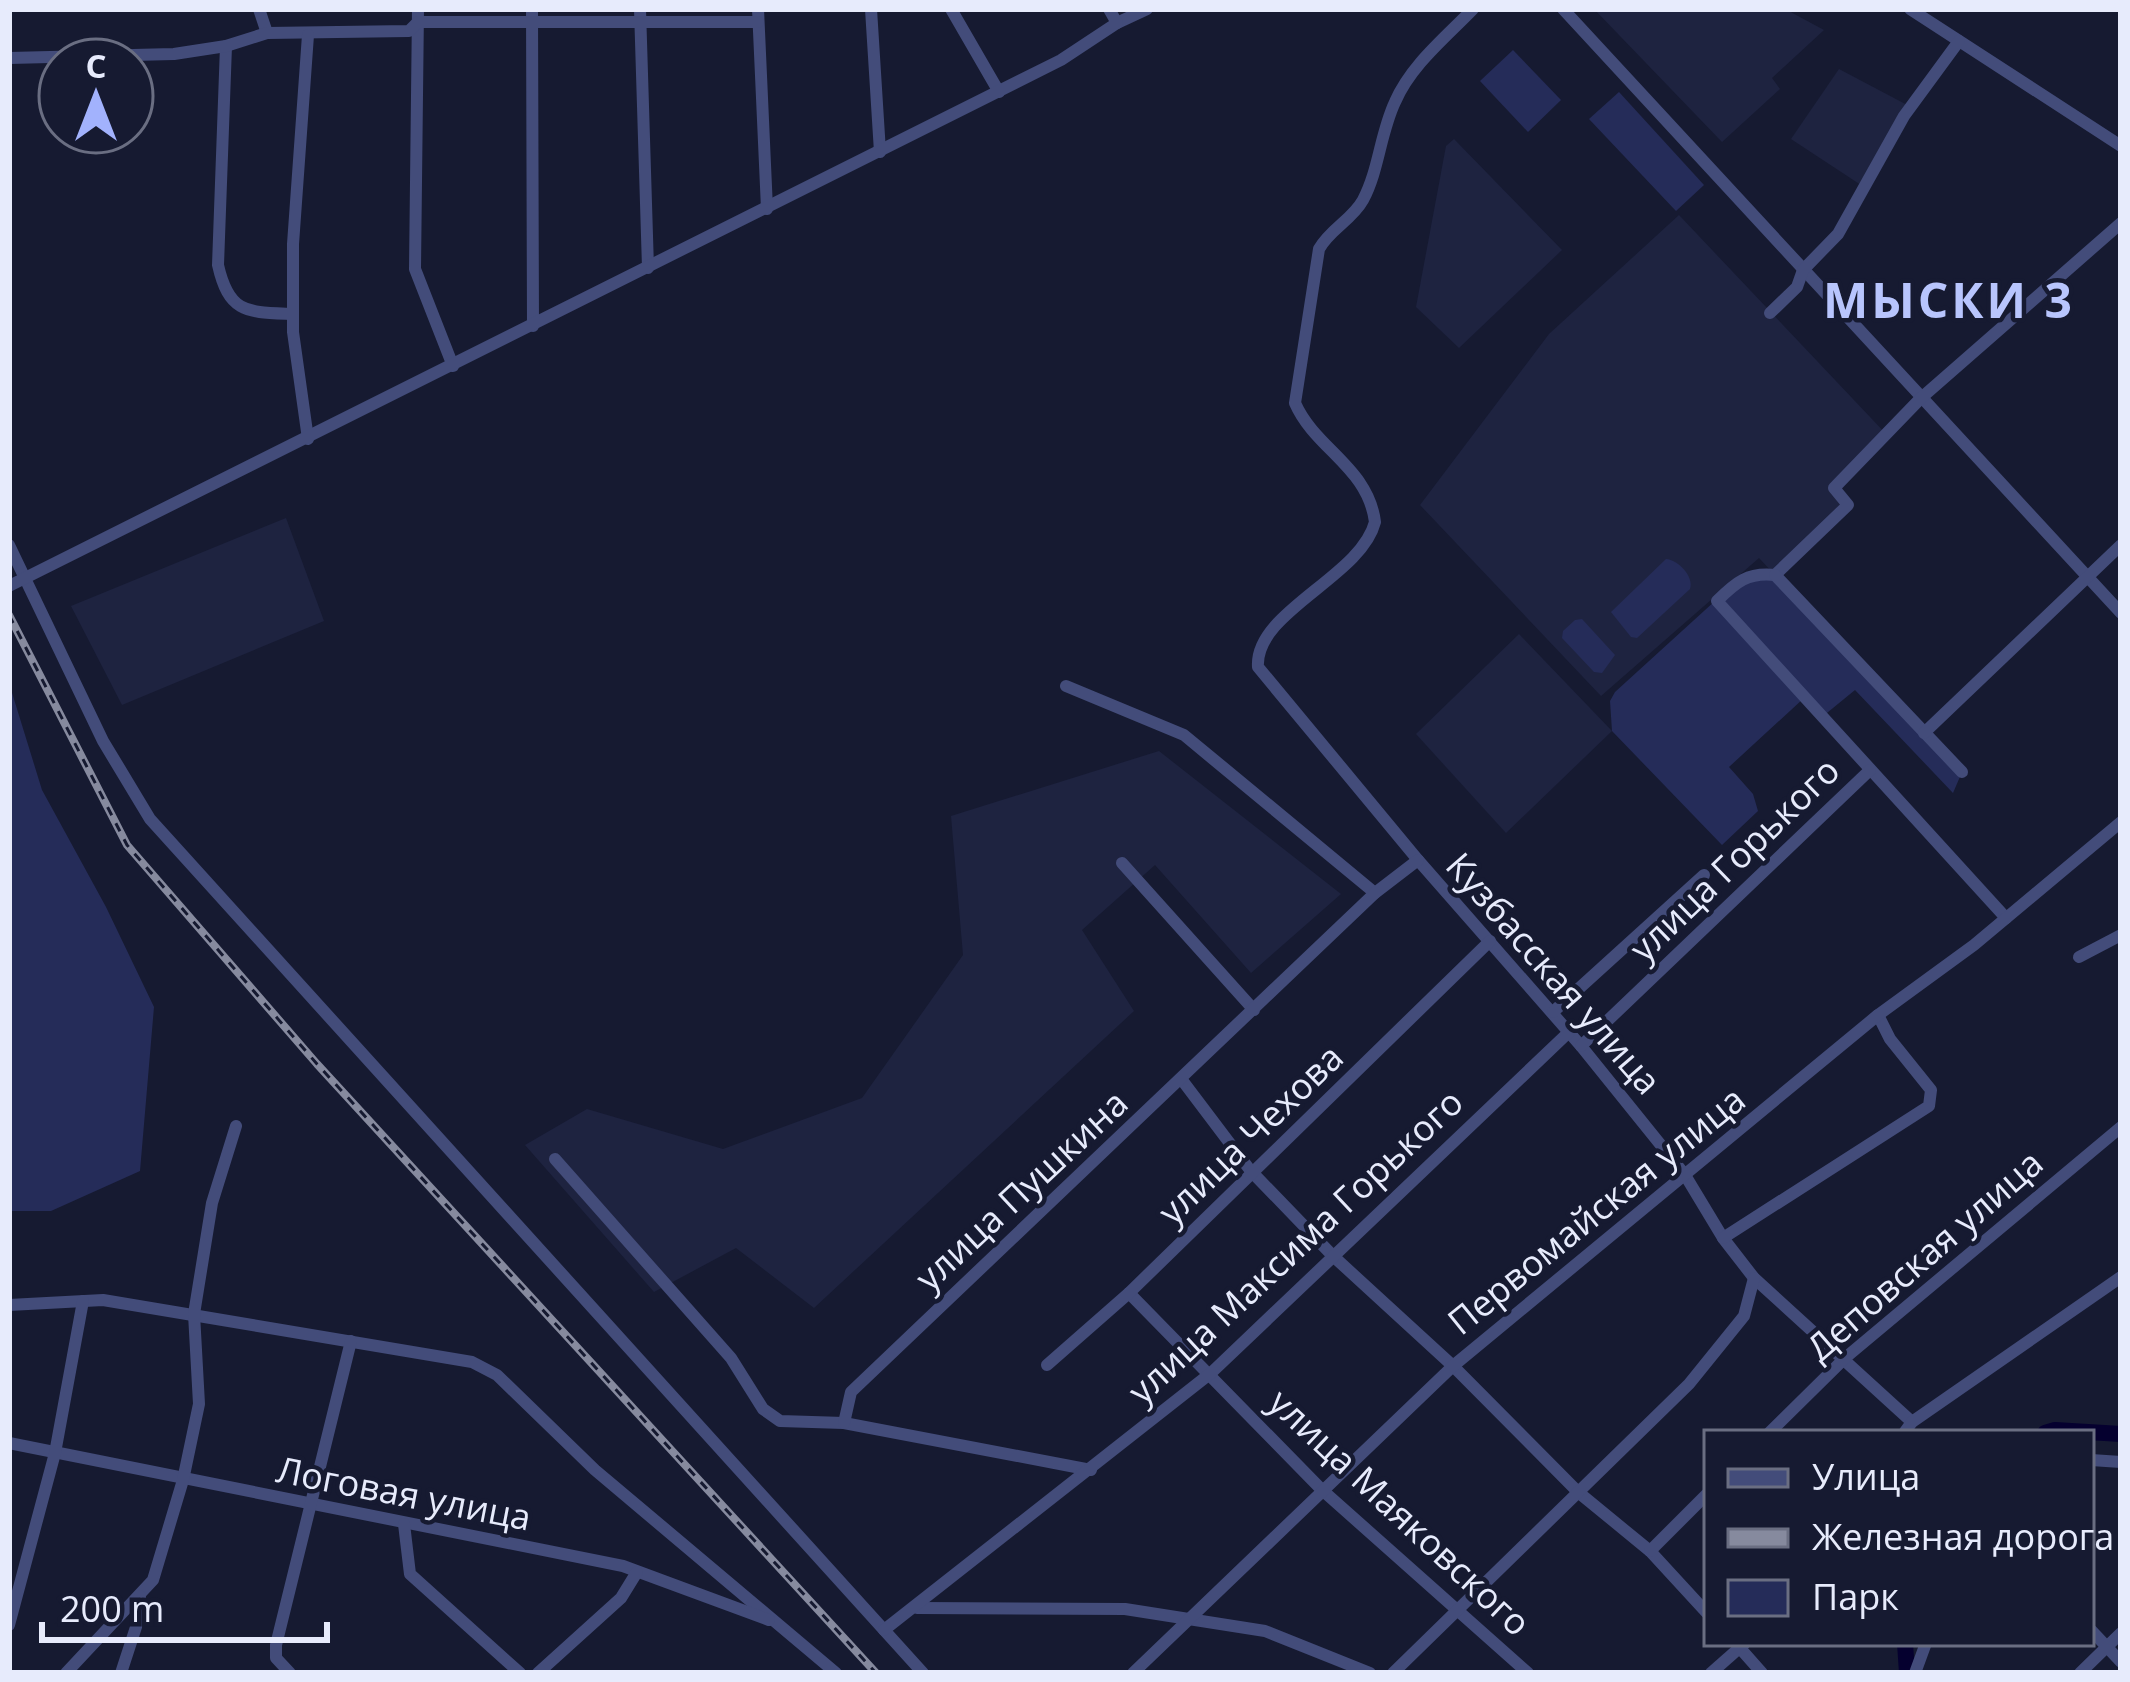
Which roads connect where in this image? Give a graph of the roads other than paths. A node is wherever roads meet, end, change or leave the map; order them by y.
1 (259, 9) edge
2 (871, 9) edge
3 (951, 9) edge
4 (1109, 9) edge
5 (1147, 9) edge
6 (1473, 9) edge
7 (1563, 9) edge
8 (1910, 9) edge
9 (418, 15) edge
10 (640, 15) edge
11 (758, 15) edge
12 (532, 16) edge
13 (1117, 23) junction
14 (267, 33) junction
15 (308, 35) junction
16 (1959, 41) junction
17 (226, 46) junction
18 (9, 58) edge
19 (999, 92) junction
20 (2121, 146) edge
21 (880, 152) junction
22 (766, 209) junction
23 (2121, 223) edge
24 (648, 268) junction
25 (1803, 270) junction
26 (1770, 313) dead end
27 (293, 314) junction
28 (533, 326) junction
29 (453, 366) junction
30 (1920, 399) junction
31 (308, 439) junction
32 (9, 545) edge
33 (2121, 545) edge
34 (1775, 575) junction
35 (2089, 577) junction
36 (26, 581) junction
37 (9, 586) edge
38 (2121, 613) edge
39 (1066, 686) dead end
40 (1924, 733) junction
41 (1870, 770) junction
42 (1961, 772) dead end
43 (2121, 822) edge
44 (1418, 860) junction
45 (1121, 863) dead end
46 (1704, 875) dead end
47 (1375, 893) junction
48 (2006, 918) junction
49 (2121, 934) edge
50 (1490, 941) junction
51 (2079, 957) dead end
52 (1254, 1010) junction
53 (1552, 1012) junction
54 (1878, 1015) junction
55 (1569, 1032) junction
56 (1581, 1046) junction
57 (1182, 1081) junction
58 (236, 1126) dead end
59 (2121, 1127) edge
60 (555, 1160) dead end
61 (1254, 1173) junction
62 (1685, 1175) junction
63 (1723, 1238) junction
64 (1333, 1256) junction
65 (2121, 1277) edge
66 (1754, 1278) junction
67 (1130, 1293) junction
68 (83, 1301) junction
69 (9, 1305) edge
70 (194, 1314) junction
71 (351, 1341) junction
72 (1845, 1358) junction
73 (1047, 1365) dead end
74 (1453, 1366) junction
75 (1211, 1373) junction
76 (844, 1423) junction
77 (1908, 1428) edge
78 (1772, 1430) edge
79 (9, 1443) edge
80 (55, 1453) junction
81 (1090, 1470) junction
82 (183, 1480) junction
83 (1321, 1489) junction
84 (1578, 1492) junction
85 (1704, 1497) edge
86 (309, 1506) junction
87 (404, 1525) junction
88 (1650, 1551) junction
89 (637, 1571) junction
90 (140, 1594) junction
91 (916, 1608) junction
92 (1458, 1609) junction
93 (1704, 1609) edge
94 (1190, 1620) junction
95 (9, 1624) edge
96 (781, 1624) junction
97 (884, 1630) junction
98 (2094, 1633) edge
99 (2121, 1634) edge
100 (1739, 1646) edge
101 (1741, 1646) edge
102 (2107, 1646) junction
103 (2121, 1662) edge
104 (67, 1673) edge
105 (122, 1673) edge
106 (290, 1673) edge
107 (520, 1673) edge
108 (538, 1673) edge
109 (836, 1673) edge
110 (923, 1673) edge
111 (1133, 1673) edge
112 (1370, 1673) edge
113 (1393, 1673) edge
114 (1528, 1673) edge
115 (1712, 1673) edge
116 (1762, 1673) edge
117 (2080, 1673) edge

1 - 14 street
2 - 21 street
3 - 19 street
4 - 13 street
5 - 13 street
6 - 44 street, Кузбасская улица
7 - 25 street
8 - 16 street
9 - 12 street
9 - 15 street
9 - 29 street
10 - 11 street
10 - 12 street
10 - 24 street
11 - 22 street
12 - 28 street
13 - 19 street
14 - 15 street
14 - 17 street
15 - 27 street
16 - 20 street
16 - 25 street
17 - 18 street
17 - 27 street
19 - 21 street
21 - 22 street
22 - 24 street
23 - 30 street
24 - 28 street
25 - 26 street
25 - 30 street
27 - 31 street
28 - 29 street
29 - 31 street
30 - 34 street
30 - 35 street
31 - 36 street
32 - 36 street
33 - 35 street
34 - 40 street
34 - 41 street, улица Горького
35 - 38 street
35 - 40 street
36 - 37 street
36 - 97 street
39 - 47 street
40 - 42 street
41 - 48 street
41 - 56 street, улица Горького
43 - 48 street, Первомайская улица
44 - 47 street, улица Пушкина
44 - 50 street, Кузбасская улица
45 - 52 street
46 - 53 street
47 - 52 street, улица Пушкина
48 - 54 street, Первомайская улица
49 - 51 street
50 - 53 street, Кузбасская улица
50 - 61 street, улица Чехова
52 - 57 street, улица Пушкина
53 - 55 street, Кузбасская улица
54 - 62 street, Первомайская улица
54 - 63 street
55 - 56 street, Кузбасская улица
55 - 64 street, улица Максима Горького
56 - 62 street, Кузбасская улица
57 - 61 street
57 - 76 street, улица Пушкина
58 - 70 street
59 - 72 street, Деповская улица
60 - 76 street
61 - 64 street
61 - 67 street, улица Чехова
62 - 63 street, Кузбасская улица
62 - 74 street, Первомайская улица
63 - 66 street, Кузбасская улица
64 - 74 street
64 - 75 street, улица Максима Горького
65 - 77 street
66 - 72 street, Кузбасская улица
66 - 84 street
67 - 73 street, улица Чехова
67 - 75 street, улица Маяковского
68 - 69 street
68 - 70 street
68 - 80 street
70 - 71 street
70 - 82 street
71 - 86 street
71 - 96 street
72 - 77 street, Кузбасская улица
72 - 78 street, Деповская улица
74 - 83 street, Первомайская улица
74 - 84 street
75 - 81 street, улица Максима Горького
75 - 83 street, улица Маяковского
76 - 81 street
79 - 80 street, Логовая улица
80 - 82 street, Логовая улица
80 - 95 street
81 - 91 street, улица Максима Горького
82 - 86 street, Логовая улица
82 - 90 street
83 - 92 street, улица Маяковского
83 - 94 street, Первомайская улица
84 - 88 street
84 - 92 street
85 - 88 street
86 - 87 street, Логовая улица
86 - 106 street
87 - 89 street, Логовая улица
87 - 107 street
88 - 93 street
89 - 96 street, Логовая улица
89 - 108 street
90 - 104 street
90 - 105 street
91 - 94 street
91 - 97 street, улица Максима Горького
92 - 113 street
92 - 114 street, улица Маяковского
94 - 111 street, Первомайская улица
94 - 112 street
96 - 109 street
97 - 110 street
98 - 102 street
99 - 102 street
100 - 115 street
101 - 116 street
102 - 103 street
102 - 117 street

